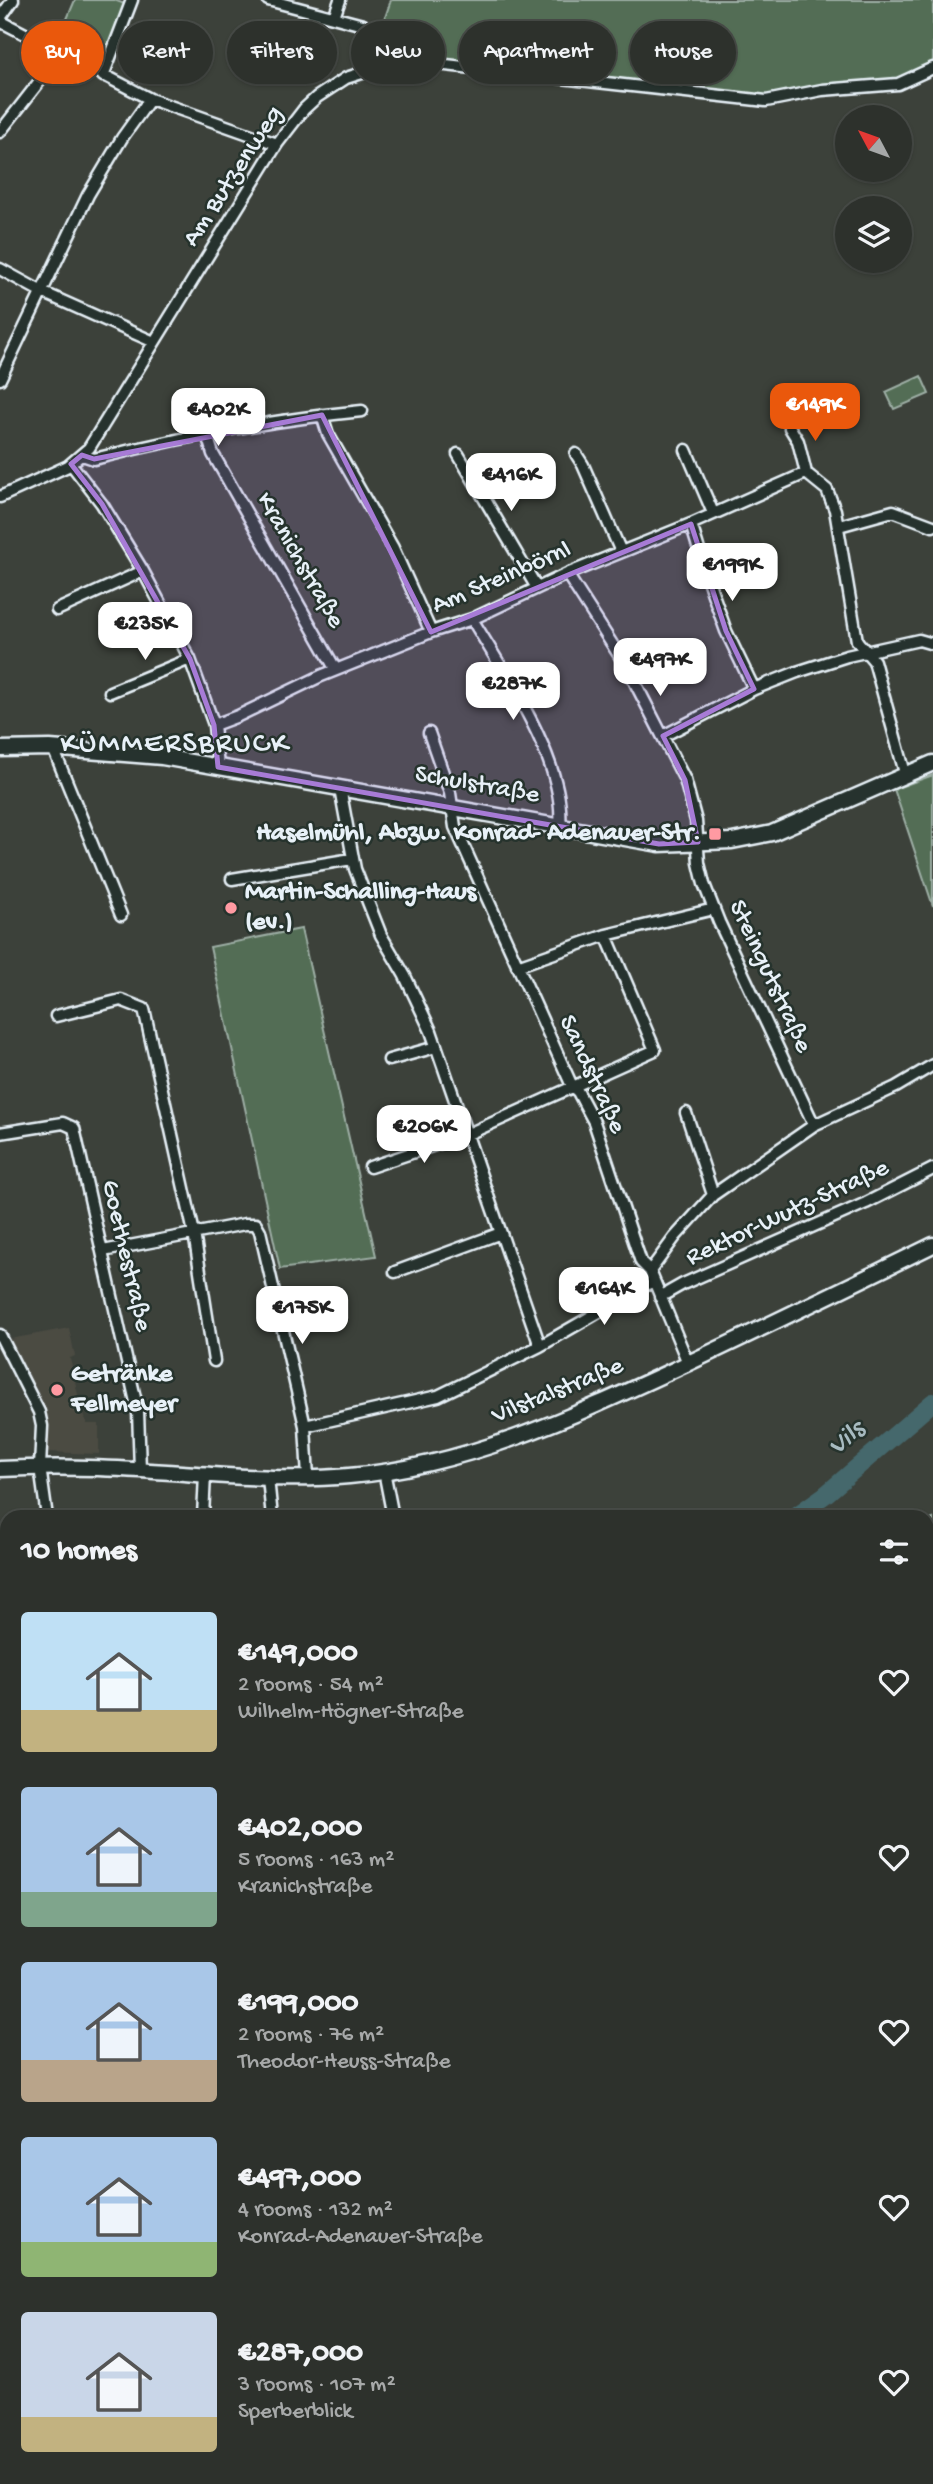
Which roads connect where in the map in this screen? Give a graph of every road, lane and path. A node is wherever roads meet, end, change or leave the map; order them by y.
1 (13, 0) edge
2 (132, 0) edge
3 (268, 0) edge
4 (340, 0) edge
5 (334, 18) junction
6 (0, 19) edge
7 (351, 22) edge
8 (21, 31) edge
9 (445, 65) edge
10 (933, 68) edge
11 (104, 73) edge
12 (104, 76) edge
13 (351, 76) edge
14 (38, 84) edge
15 (150, 99) junction
16 (0, 132) edge
17 (277, 144) junction
18 (0, 269) edge
19 (42, 292) junction
20 (154, 342) junction
21 (0, 379) edge
22 (362, 411) dead end
23 (322, 415) junction
24 (790, 428) dead end
25 (207, 435) junction
26 (686, 450) dead end
27 (458, 454) dead end
28 (576, 454) dead end
29 (82, 455) junction
30 (71, 464) junction
31 (806, 473) junction
32 (0, 497) edge
33 (713, 513) junction
34 (691, 524) junction
35 (839, 526) junction
36 (933, 526) edge
37 (621, 552) junction
38 (143, 571) junction
39 (567, 574) junction
40 (537, 588) junction
41 (57, 610) dead end
42 (472, 619) junction
43 (430, 632) junction
44 (933, 643) edge
45 (865, 652) junction
46 (190, 659) junction
47 (337, 670) junction
48 (754, 689) junction
49 (110, 692) dead end
50 (214, 725) junction
51 (429, 733) dead end
52 (663, 736) junction
53 (53, 748) junction
54 (0, 749) edge
55 (933, 763) edge
56 (218, 767) junction
57 (905, 773) junction
58 (340, 788) junction
59 (451, 806) junction
60 (559, 826) junction
61 (698, 842) junction
62 (352, 859) junction
63 (232, 878) dead end
64 (714, 909) junction
65 (121, 915) dead end
66 (606, 935) junction
67 (517, 966) junction
68 (56, 1016) dead end
69 (436, 1047) junction
70 (389, 1060) dead end
71 (933, 1065) edge
72 (572, 1086) junction
73 (686, 1113) dead end
74 (814, 1125) junction
75 (0, 1133) edge
76 (468, 1134) junction
77 (370, 1167) dead end
78 (933, 1169) edge
79 (713, 1195) junction
80 (194, 1233) junction
81 (500, 1233) junction
82 (933, 1245) edge
83 (103, 1251) junction
84 (395, 1272) dead end
85 (651, 1276) junction
86 (660, 1297) junction
87 (0, 1335) edge
88 (540, 1346) junction
89 (214, 1361) dead end
90 (688, 1363) junction
91 (305, 1426) junction
92 (40, 1466) junction
93 (0, 1469) edge
94 (140, 1470) junction
95 (384, 1471) junction
96 (205, 1474) junction
97 (268, 1478) junction
98 (308, 1478) junction
99 (46, 1510) edge
100 (203, 1510) edge
101 (271, 1510) edge
102 (392, 1510) edge

1 - 6 street
2 - 11 street
3 - 5 street
4 - 5 street
5 - 7 street
6 - 8 street
9 - 10 street, Am Butzenweg
12 - 15 street
13 - 17 street, Am Butzenweg
14 - 16 street
15 - 17 street
15 - 19 street
17 - 20 street, Am Butzenweg
18 - 19 street
19 - 20 street
19 - 21 street
20 - 29 street, Am Butzenweg
22 - 23 street
23 - 25 street
23 - 43 street
24 - 31 street
25 - 29 street
25 - 47 street, Kranichstraße
26 - 33 street
27 - 40 street
28 - 37 street
29 - 30 street, Am Butzenweg
30 - 32 street, Am Butzenweg
30 - 38 street
31 - 33 street, Am Steinbörnl
31 - 35 street
33 - 34 street, Am Steinbörnl
34 - 37 street, Am Steinbörnl
34 - 48 street
35 - 36 street
35 - 45 street
37 - 39 street, Am Steinbörnl
38 - 41 street
38 - 46 street
39 - 40 street, Am Steinbörnl
39 - 52 street, Steingutstraße
40 - 42 street, Am Steinbörnl
42 - 43 street, Am Steinbörnl
42 - 60 street
43 - 47 street, Am Steinbörnl
44 - 45 street
45 - 48 street
45 - 57 street
46 - 49 street
46 - 50 street
47 - 50 street, Am Steinbörnl
48 - 52 street
50 - 56 street
51 - 59 street, Sandstraße
52 - 61 street, Steingutstraße
53 - 54 main road, Schulstraße
53 - 56 main road, Schulstraße
53 - 65 street
55 - 57 main road, Schulstraße
56 - 58 main road, Schulstraße
57 - 61 main road, Schulstraße
58 - 59 main road, Schulstraße
58 - 62 street
59 - 60 main road, Schulstraße
59 - 67 street, Sandstraße
60 - 61 main road, Schulstraße
61 - 64 street, Steingutstraße
62 - 63 street
62 - 69 street
64 - 66 street
64 - 74 street, Steingutstraße
66 - 67 street
66 - 72 street
67 - 72 street, Sandstraße
68 - 80 street
69 - 70 street
69 - 76 street
71 - 74 street
72 - 76 street
72 - 85 street, Sandstraße
73 - 79 street
74 - 79 street
75 - 83 street, Goethestraße
76 - 77 street
76 - 81 street
78 - 86 street, Rektor-Wutz-Straße
79 - 85 street
80 - 83 street
80 - 89 street
80 - 91 street
81 - 84 street
81 - 88 street
82 - 90 main road, Vilstalstraße
83 - 94 street, Goethestraße
85 - 86 street, Sandstraße
85 - 88 street
86 - 90 street, Sandstraße
87 - 92 street
88 - 91 street
90 - 95 main road, Vilstalstraße
91 - 98 street
92 - 93 main road, Vilstalstraße
92 - 94 main road, Vilstalstraße
92 - 99 street
94 - 96 main road, Vilstalstraße
95 - 98 main road, Vilstalstraße
95 - 102 street
96 - 97 main road, Vilstalstraße
96 - 100 street
97 - 98 main road, Vilstalstraße
97 - 101 street

